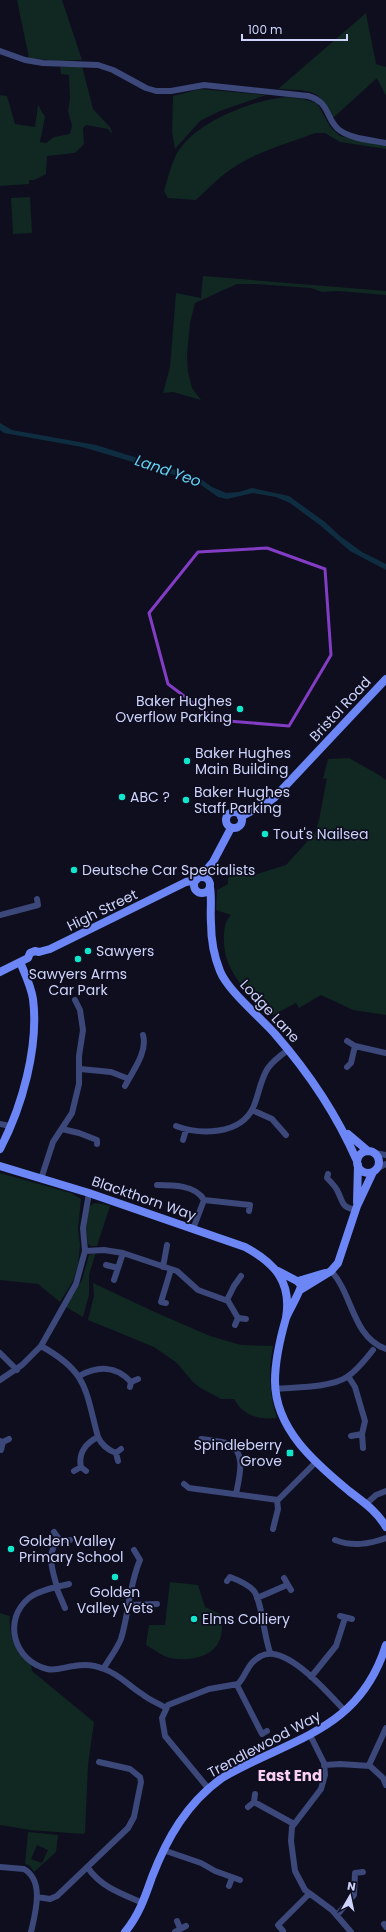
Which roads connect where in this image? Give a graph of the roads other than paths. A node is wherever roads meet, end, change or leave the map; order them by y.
1 (0, 51) edge
2 (386, 143) edge
3 (386, 679) edge
4 (241, 817) junction
5 (231, 828) junction
6 (213, 862) junction
7 (198, 879) junction
8 (209, 884) junction
9 (175, 888) junction
10 (199, 891) junction
11 (37, 899) dead end
12 (212, 905) junction
13 (0, 915) edge
14 (20, 962) junction
15 (0, 972) edge
16 (74, 1000) dead end
17 (143, 1035) dead end
18 (347, 1040) dead end
19 (355, 1046) junction
20 (288, 1050) junction
21 (386, 1053) edge
22 (347, 1067) dead end
23 (80, 1068) junction
24 (129, 1079) junction
25 (126, 1086) dead end
26 (252, 1110) junction
27 (0, 1124) edge
28 (339, 1124) junction
29 (10, 1126) junction
30 (176, 1126) dead end
31 (62, 1129) junction
32 (186, 1130) junction
33 (286, 1135) dead end
34 (182, 1140) dead end
35 (99, 1141) dead end
36 (0, 1149) edge
37 (372, 1152) junction
38 (386, 1155) edge
39 (357, 1163) junction
40 (0, 1166) edge
41 (379, 1168) edge
42 (328, 1174) dead end
43 (165, 1178) dead end
44 (41, 1179) junction
45 (157, 1185) dead end
46 (164, 1185) junction
47 (89, 1193) junction
48 (204, 1200) junction
49 (356, 1208) junction
50 (249, 1210) dead end
51 (193, 1228) junction
52 (167, 1245) dead end
53 (85, 1251) junction
54 (123, 1253) junction
55 (106, 1264) dead end
56 (163, 1267) junction
57 (118, 1268) junction
58 (170, 1269) junction
59 (274, 1269) junction
60 (330, 1272) junction
61 (241, 1276) dead end
62 (114, 1280) dead end
63 (296, 1280) junction
64 (287, 1290) junction
65 (299, 1292) junction
66 (227, 1300) junction
67 (166, 1303) dead end
68 (238, 1318) junction
69 (286, 1318) junction
70 (246, 1319) dead end
71 (235, 1325) dead end
72 (41, 1346) junction
73 (386, 1349) edge
74 (373, 1350) dead end
75 (0, 1353) edge
76 (16, 1370) junction
77 (79, 1376) junction
78 (348, 1376) junction
79 (138, 1379) dead end
80 (0, 1380) edge
81 (275, 1389) junction
82 (207, 1432) dead end
83 (362, 1434) junction
84 (351, 1436) dead end
85 (98, 1437) junction
86 (9, 1439) dead end
87 (2, 1441) edge
88 (364, 1448) dead end
89 (1, 1450) dead end
90 (118, 1461) dead end
91 (316, 1462) junction
92 (81, 1466) junction
93 (74, 1470) dead end
94 (86, 1471) dead end
95 (386, 1491) edge
96 (236, 1494) junction
97 (188, 1495) dead end
98 (277, 1500) junction
99 (366, 1504) junction
100 (272, 1524) dead end
101 (386, 1527) edge
102 (54, 1532) dead end
103 (386, 1538) edge
104 (59, 1539) junction
105 (70, 1540) dead end
106 (335, 1540) dead end
107 (134, 1550) dead end
108 (148, 1559) dead end
109 (140, 1560) junction
110 (284, 1578) dead end
111 (227, 1581) dead end
112 (69, 1584) dead end
113 (287, 1585) junction
114 (57, 1587) junction
115 (291, 1590) dead end
116 (257, 1598) junction
117 (157, 1604) dead end
118 (130, 1605) junction
119 (65, 1608) dead end
120 (346, 1618) dead end
121 (386, 1645) edge
122 (270, 1652) junction
123 (104, 1668) junction
124 (311, 1677) junction
125 (237, 1685) junction
126 (166, 1708) junction
127 (345, 1711) junction
128 (386, 1728) edge
129 (267, 1731) dead end
130 (310, 1735) junction
131 (99, 1762) dead end
132 (325, 1765) junction
133 (369, 1765) junction
134 (386, 1785) edge
135 (208, 1788) junction
136 (255, 1794) dead end
137 (254, 1802) junction
138 (248, 1807) dead end
139 (294, 1824) junction
140 (163, 1850) junction
141 (0, 1867) edge
142 (88, 1868) junction
143 (363, 1872) dead end
144 (232, 1878) junction
145 (240, 1880) dead end
146 (229, 1886) dead end
147 (309, 1894) junction
148 (37, 1897) junction
149 (143, 1903) junction
150 (337, 1915) junction
151 (177, 1921) dead end
152 (181, 1929) edge
153 (283, 1931) dead end
154 (31, 1932) edge
155 (125, 1932) edge
156 (351, 1932) edge

1 - 2 street
3 - 4 street, Bristol Road
4 - 5 street
4 - 5 street
5 - 6 street, High Street
6 - 7 street, High Street
6 - 8 street, High Street
7 - 8 street
7 - 9 street, High Street
7 - 10 street
8 - 10 street
8 - 12 street, Lodge Lane
9 - 10 street, High Street
9 - 14 street, High Street
10 - 12 street
11 - 13 street
12 - 20 street, Lodge Lane
14 - 15 street, High Street
14 - 29 street
16 - 23 street
17 - 24 street
18 - 19 street
19 - 21 street
19 - 22 street
20 - 26 street
20 - 28 street, Lodge Lane
23 - 24 street
23 - 31 street
24 - 25 street
26 - 32 street
26 - 33 street
27 - 29 street
28 - 37 street, Lodge Lane
28 - 39 street, Lodge Lane
29 - 36 street
30 - 32 street
31 - 35 street
31 - 44 street
32 - 34 street
37 - 38 street
37 - 39 street
37 - 41 street
39 - 41 street
39 - 49 street, Lodge Lane
40 - 44 street, Blackthorn Way
41 - 49 street, Lodge Lane
42 - 49 street
43 - 46 street
44 - 47 street, Blackthorn Way
45 - 46 street
46 - 48 street
47 - 51 street, Blackthorn Way
47 - 53 street
48 - 50 street
48 - 51 street
49 - 60 street, Lodge Lane
51 - 59 street, Blackthorn Way
52 - 56 street
53 - 54 street
53 - 72 street
54 - 56 street
54 - 57 street
55 - 57 street
56 - 58 street
57 - 62 street
58 - 66 street
58 - 67 street
59 - 63 street
59 - 64 street
60 - 63 street
60 - 65 street
60 - 73 street
61 - 66 street
63 - 64 street
63 - 65 street
64 - 65 street
64 - 69 street
65 - 69 street
66 - 68 street
68 - 70 street
68 - 71 street
69 - 81 street
72 - 76 street
72 - 77 street
74 - 78 street
75 - 76 street
76 - 80 street
77 - 79 street
77 - 85 street
78 - 81 street
78 - 83 street
81 - 91 street
82 - 96 street
83 - 84 street
83 - 88 street
85 - 90 street
85 - 92 street
86 - 87 street
87 - 89 street
91 - 98 street
91 - 99 street
92 - 93 street
92 - 94 street
95 - 99 street
96 - 97 street
96 - 98 street
98 - 100 street
99 - 101 street
102 - 104 street
103 - 106 street
104 - 105 street
104 - 114 street
107 - 109 street
108 - 109 street
109 - 118 street
110 - 113 street
111 - 116 street
112 - 114 street
113 - 115 street
113 - 116 street
114 - 119 street
114 - 123 street
116 - 122 street
117 - 118 street
118 - 123 street
120 - 124 street
121 - 127 street, Trendlewood Way
122 - 124 street
122 - 125 street
123 - 126 street
124 - 127 street
125 - 126 street
125 - 129 street
126 - 135 street
127 - 130 street, Trendlewood Way
128 - 133 street
130 - 132 street
130 - 135 street, Trendlewood Way
131 - 142 street
132 - 133 street
132 - 139 street
133 - 134 street
135 - 140 street, Trendlewood Way
136 - 137 street
137 - 138 street
137 - 139 street
139 - 147 street
140 - 144 street
140 - 149 street, Trendlewood Way
141 - 148 street
142 - 148 street
142 - 149 street
143 - 150 street
144 - 145 street
144 - 146 street
147 - 150 street
147 - 153 street
148 - 154 street
149 - 155 street, Trendlewood Way
150 - 156 street
151 - 152 street

